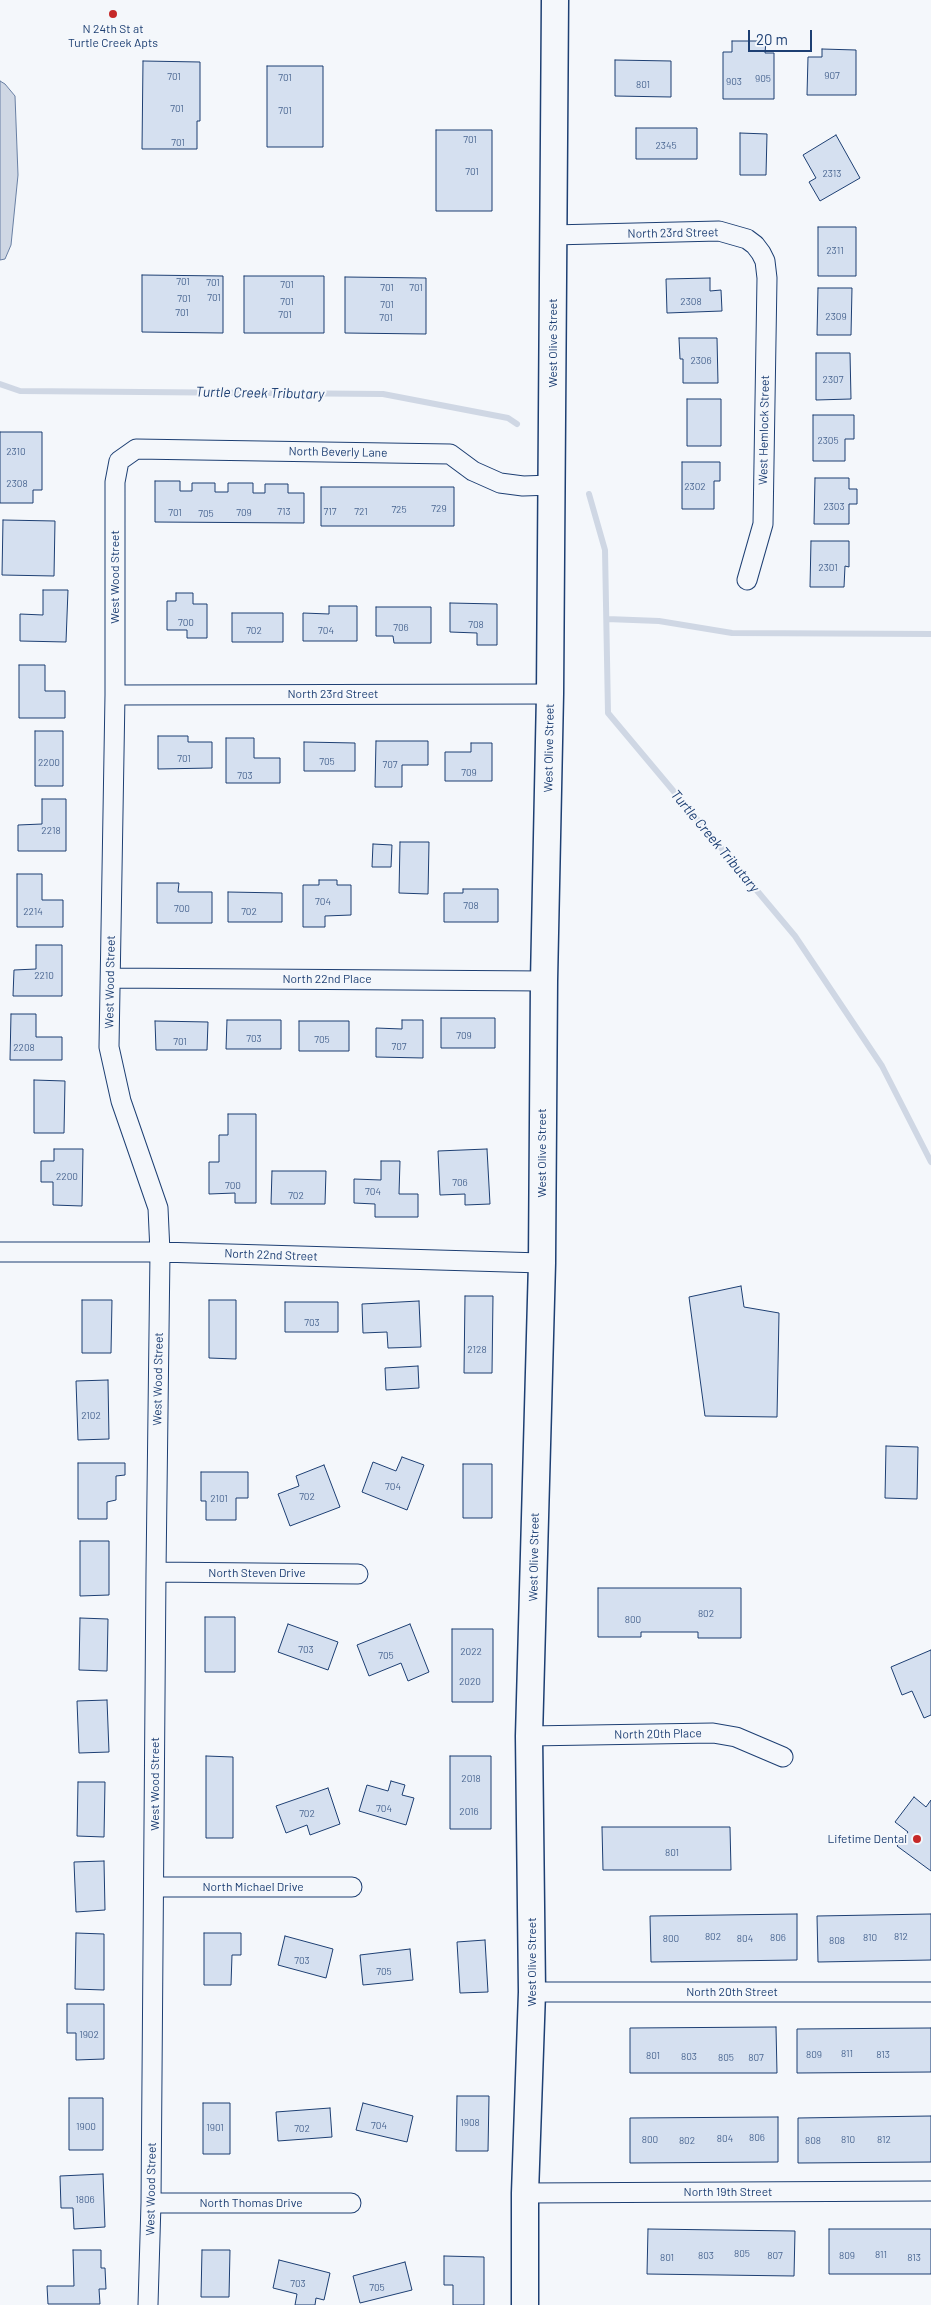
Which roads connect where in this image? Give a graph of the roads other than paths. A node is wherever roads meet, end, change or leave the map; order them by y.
1 (555, 0) edge
2 (552, 236) junction
3 (767, 278) joint
4 (119, 461) joint
5 (552, 485) junction
6 (747, 580) dead end
7 (550, 694) junction
8 (115, 695) junction
9 (111, 978) junction
10 (544, 981) junction
11 (5, 1252) edge
12 (160, 1252) junction
13 (542, 1263) junction
14 (156, 1572) junction
15 (358, 1574) dead end
16 (529, 1736) junction
17 (783, 1758) dead end
18 (155, 1887) junction
19 (352, 1887) dead end
20 (532, 1992) junction
21 (931, 1992) edge
22 (931, 2191) edge
23 (525, 2193) junction
24 (152, 2203) junction
25 (351, 2203) dead end
26 (148, 2305) edge
27 (525, 2305) edge

1 - 2 main road, West Olive Street
2 - 3 street, North 23rd Street
2 - 5 main road, West Olive Street
3 - 6 street, West Hemlock Street
4 - 5 street, North Beverly Lane
4 - 8 street, West Wood Street
5 - 7 main road, West Olive Street
7 - 8 street, North 23rd Street
7 - 10 main road, West Olive Street
8 - 9 street, West Wood Street
9 - 10 street, North 22nd Place
9 - 12 street, West Wood Street
10 - 13 main road, West Olive Street
11 - 12 street, North 22nd Street
12 - 13 street, North 22nd Street
12 - 14 street, West Wood Street
13 - 16 main road, West Olive Street
14 - 15 street, North Steven Drive
14 - 18 street, West Wood Street
16 - 17 street, North 20th Place
16 - 20 main road, West Olive Street
18 - 19 street, North Michael Drive
18 - 24 street, West Wood Street
20 - 21 street, North 20th Street
20 - 23 main road, West Olive Street
22 - 23 street, North 19th Street
23 - 27 main road, West Olive Street
24 - 25 street, North Thomas Drive
24 - 26 street, West Wood Street

